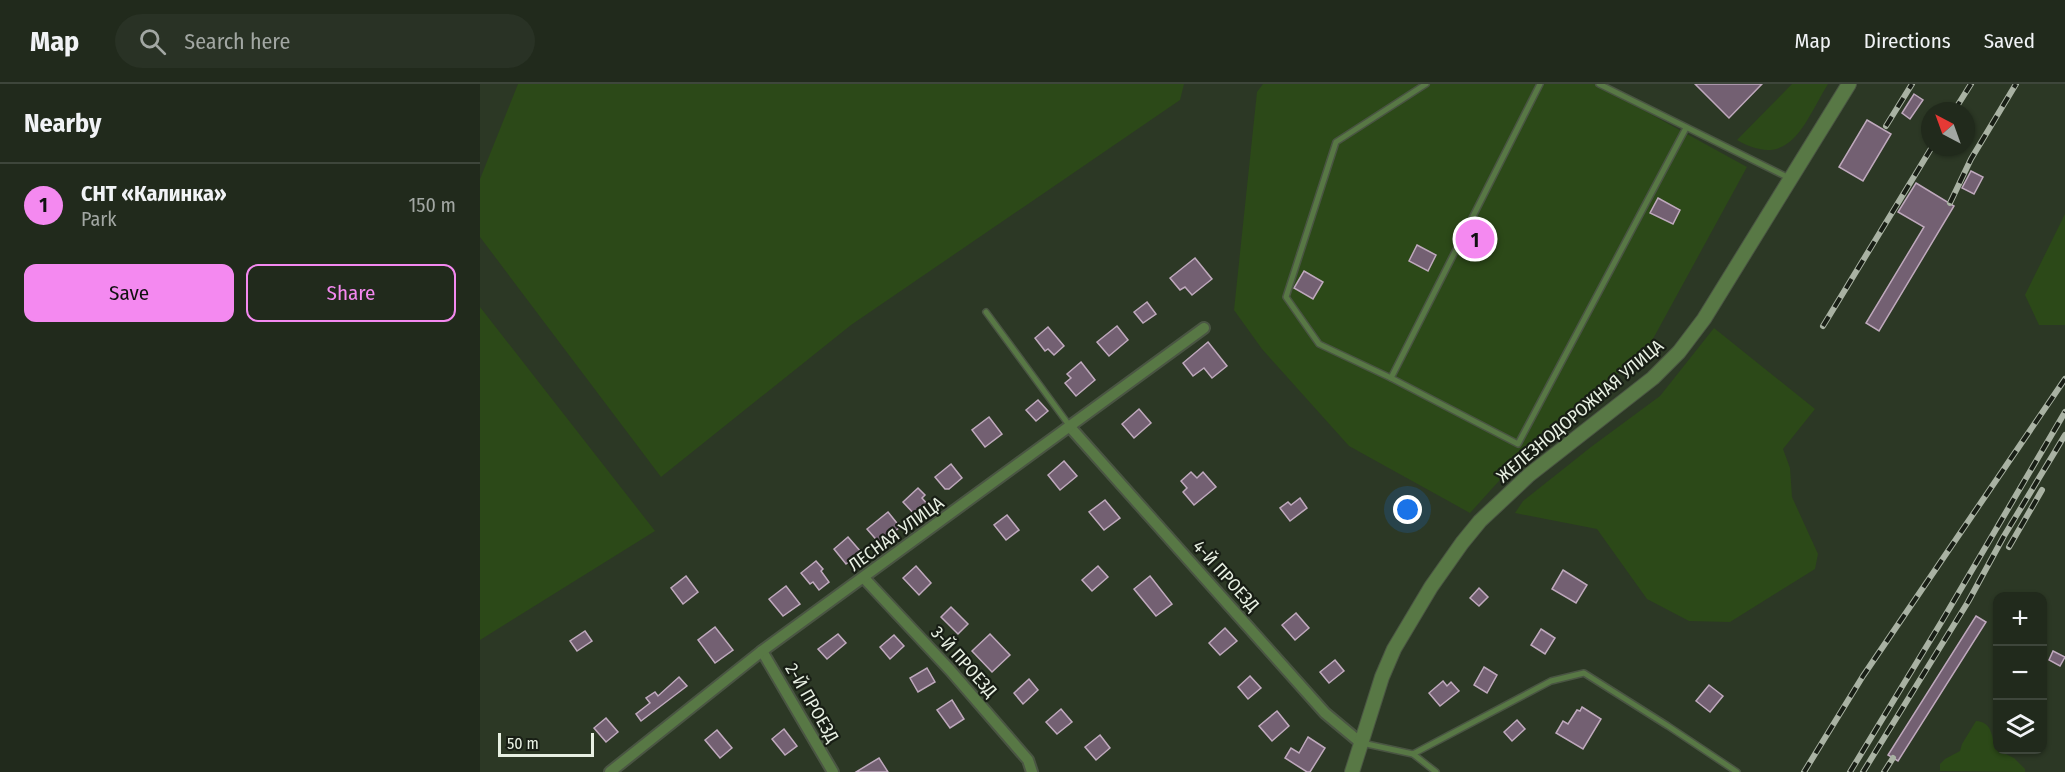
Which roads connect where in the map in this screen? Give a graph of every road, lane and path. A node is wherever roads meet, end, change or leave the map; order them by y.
1 (1426, 84) edge
2 (1540, 84) edge
3 (1599, 84) edge
4 (1849, 84) edge
5 (1686, 128) junction
6 (1791, 178) junction
7 (986, 312) dead end
8 (1204, 328) dead end
9 (1391, 378) junction
10 (1070, 427) junction
11 (864, 578) junction
12 (762, 651) junction
13 (1361, 743) junction
14 (1413, 754) junction
15 (610, 772) edge
16 (833, 772) edge
17 (1032, 772) edge
18 (1352, 772) edge
19 (1436, 772) edge
20 (1737, 772) edge

1 - 9 lane
2 - 9 lane
3 - 5 lane
4 - 6 street, ЖЕЛЕЗНОДОРОЖНАЯ УЛИЦА
5 - 6 lane
5 - 9 lane
6 - 13 street, ЖЕЛЕЗНОДОРОЖНАЯ УЛИЦА
7 - 10 lane
8 - 10 street, ЛЕСНАЯ УЛИЦА
10 - 11 street, ЛЕСНАЯ УЛИЦА
10 - 13 street, 4-Й ПРОЕЗД
11 - 12 street, ЛЕСНАЯ УЛИЦА
11 - 17 street, 3-Й ПРОЕЗД
12 - 15 street, ЛЕСНАЯ УЛИЦА
12 - 16 street, 2-Й ПРОЕЗД
13 - 14 lane
13 - 18 street, ЖЕЛЕЗНОДОРОЖНАЯ УЛИЦА
14 - 19 lane
14 - 20 lane

